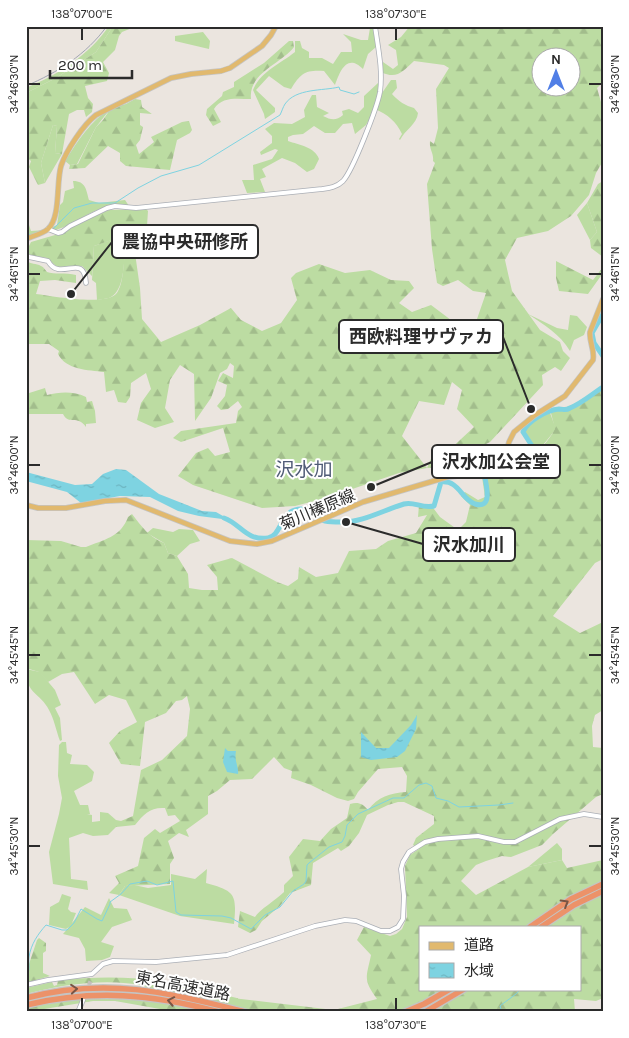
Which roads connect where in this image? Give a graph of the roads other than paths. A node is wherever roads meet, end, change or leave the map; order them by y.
1 (276, 26) edge
2 (375, 26) edge
3 (48, 229) junction
4 (26, 238) edge
5 (26, 255) edge
6 (86, 283) dead end
7 (603, 299) edge
8 (26, 505) edge
9 (603, 816) edge
10 (603, 884) edge
11 (603, 891) edge
12 (531, 926) edge
13 (542, 926) edge
14 (92, 974) junction
15 (91, 980) tunnel mouth
16 (26, 986) edge
17 (448, 990) edge
18 (462, 990) edge
19 (26, 998) edge
20 (83, 1000) tunnel mouth
21 (26, 1004) edge
22 (78, 1012) edge
23 (219, 1012) edge
24 (244, 1012) edge
25 (405, 1012) edge
26 (425, 1012) edge

1 - 3 main road
2 - 3 street
3 - 4 main road
5 - 6 street
7 - 8 main road, 菊川榛原線
9 - 14 street
12 -> 10 highway
11 - 13 highway
14 - 15 street
14 - 16 street
17 - 25 highway
18 - 26 highway
19 -> 24 highway, 東名高速道路
20 - 22 street
23 -> 21 highway, 東名高速道路

